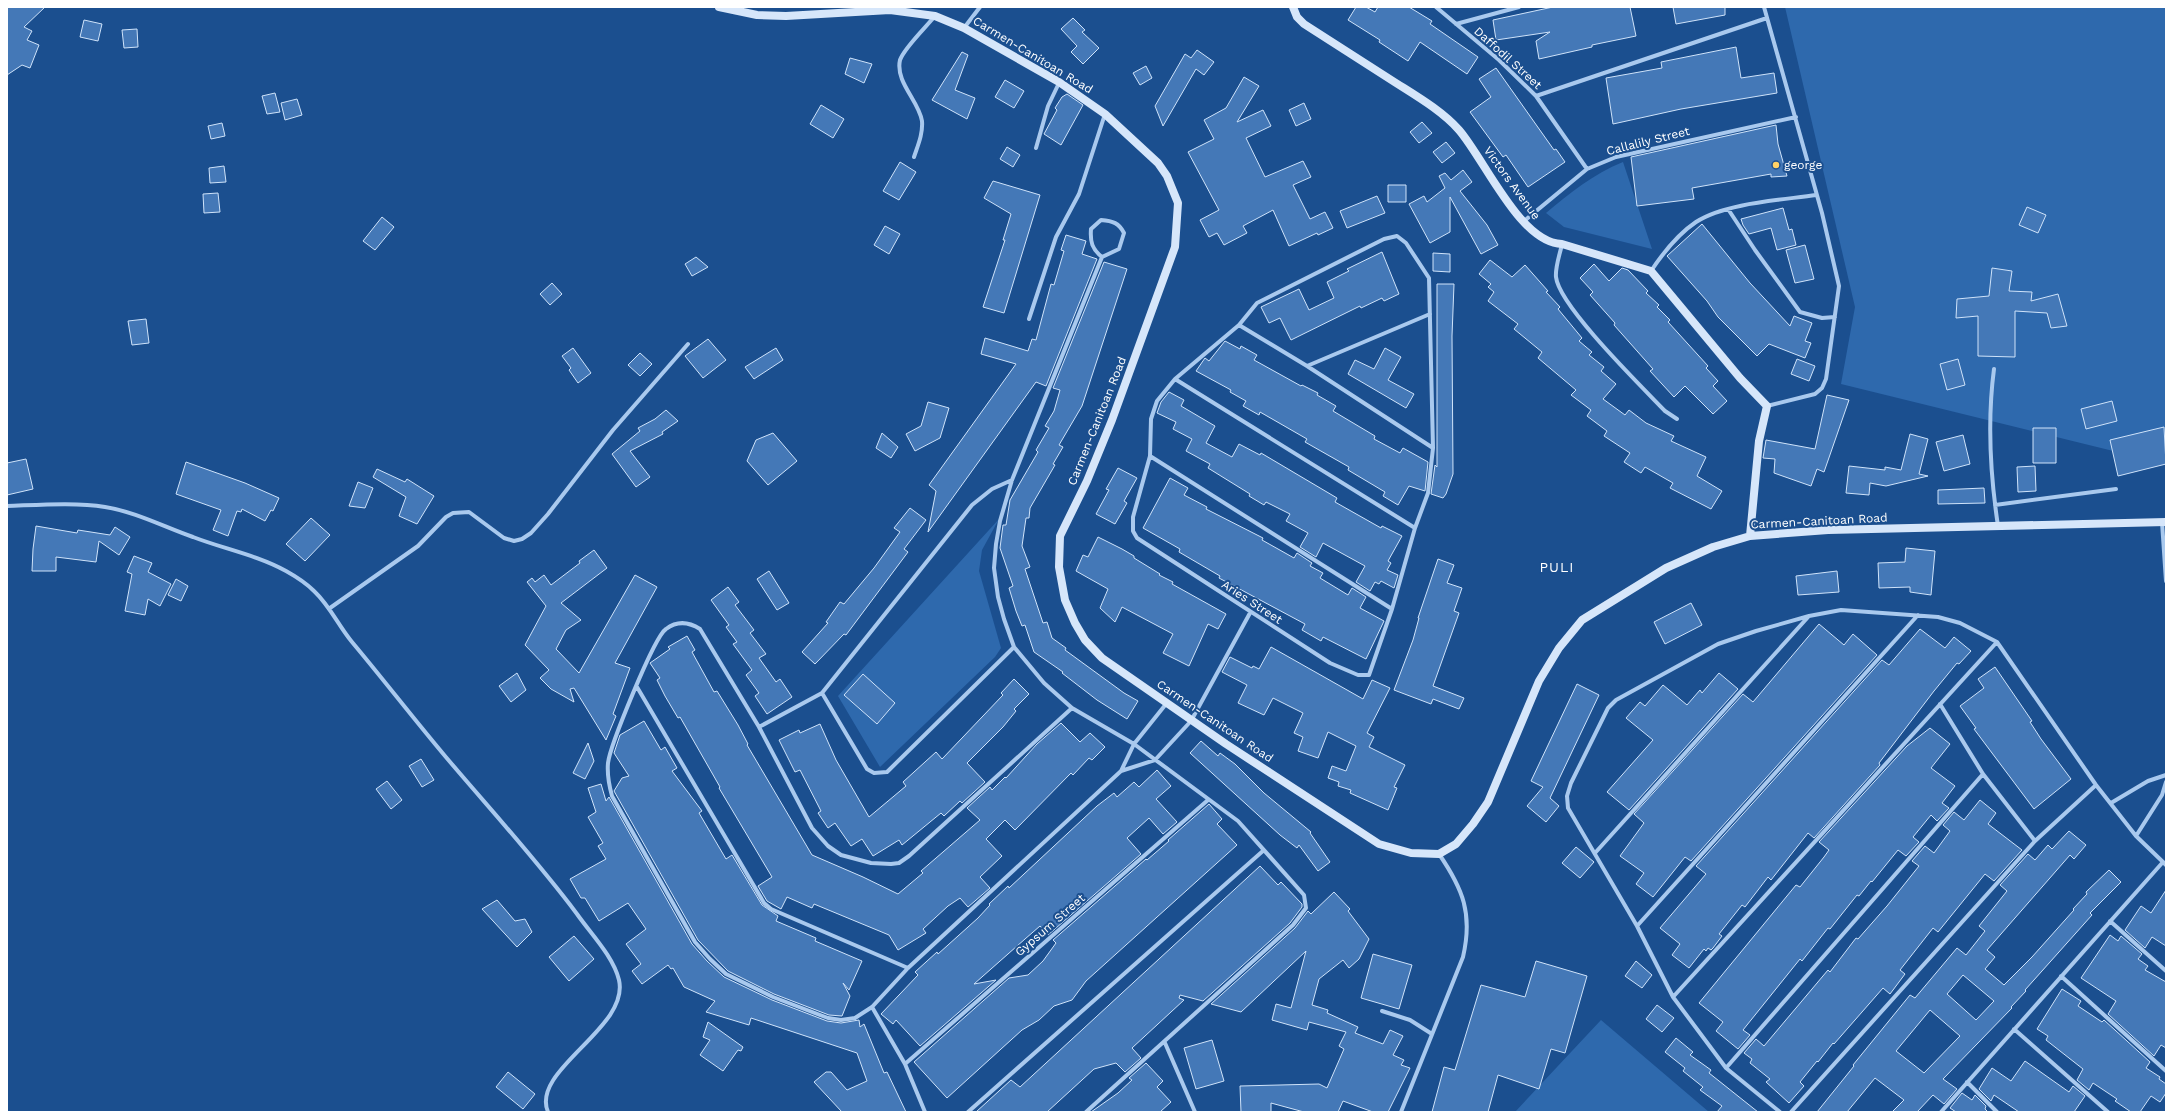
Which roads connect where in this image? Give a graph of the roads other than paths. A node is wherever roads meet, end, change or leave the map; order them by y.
1 (719, 7) edge
2 (980, 7) edge
3 (1293, 7) edge
4 (1436, 7) edge
5 (1519, 7) edge
6 (1764, 7) edge
7 (889, 8) edge
8 (935, 16) junction
9 (1767, 18) junction
10 (1456, 24) junction
11 (964, 28) junction
12 (1059, 82) junction
13 (1536, 96) junction
14 (1105, 114) junction
15 (1796, 117) junction
16 (1036, 148) dead end
17 (914, 157) dead end
18 (1587, 169) junction
19 (1816, 195) junction
20 (1728, 209) junction
21 (1523, 222) junction
22 (1562, 244) junction
23 (1102, 257) junction
24 (1651, 272) junction
25 (1430, 314) junction
26 (1835, 317) junction
27 (1029, 319) dead end
28 (1239, 325) junction
29 (688, 344) dead end
30 (1306, 366) junction
31 (1994, 369) dead end
32 (1175, 379) junction
33 (1767, 406) junction
34 (1678, 419) dead end
35 (1433, 448) junction
36 (1150, 456) junction
37 (1012, 480) junction
38 (2116, 489) dead end
39 (1995, 505) junction
40 (7, 506) edge
41 (2164, 522) edge
42 (1998, 526) junction
43 (1416, 528) junction
44 (1750, 536) junction
45 (2166, 581) edge
46 (330, 608) junction
47 (1392, 609) junction
48 (1250, 613) junction
49 (1918, 615) junction
50 (1809, 616) junction
51 (1997, 642) junction
52 (1014, 647) junction
53 (637, 687) junction
54 (822, 694) junction
55 (1166, 704) junction
56 (1940, 704) junction
57 (1072, 708) junction
58 (1192, 721) junction
59 (759, 727) junction
60 (1134, 744) junction
61 (1155, 760) junction
62 (1121, 771) junction
63 (1983, 774) junction
64 (2166, 775) edge
65 (2166, 782) edge
66 (2096, 785) junction
67 (1208, 800) junction
68 (2111, 803) junction
69 (2136, 836) junction
70 (2035, 842) junction
71 (1264, 850) junction
72 (1595, 853) junction
73 (1439, 854) junction
74 (2164, 863) edge
75 (2110, 921) junction
76 (1637, 926) junction
77 (908, 968) junction
78 (2166, 971) edge
79 (2061, 976) junction
80 (1673, 997) junction
81 (872, 1006) junction
82 (1382, 1011) dead end
83 (2014, 1028) junction
84 (1432, 1034) junction
85 (1165, 1042) junction
86 (905, 1064) junction
87 (1726, 1068) junction
88 (2166, 1071) edge
89 (1967, 1082) junction
90 (548, 1112) edge
91 (924, 1112) edge
92 (968, 1112) edge
93 (1086, 1112) edge
94 (1196, 1112) edge
95 (1401, 1112) edge
96 (1780, 1112) edge
97 (1791, 1112) edge
98 (1940, 1112) edge
99 (1998, 1112) edge
100 (2108, 1112) edge

1 - 7 main road, Carmen-Canitoan Road
2 - 11 street
3 - 21 main road, Victors Avenue
4 - 10 street, Daffodil Street
5 - 10 street
6 - 9 street
7 - 8 main road, Carmen-Canitoan Road
8 - 11 main road, Carmen-Canitoan Road
8 - 17 street
9 - 13 street
9 - 15 street
10 - 13 street, Daffodil Street
11 - 12 main road, Carmen-Canitoan Road
12 - 14 main road, Carmen-Canitoan Road
12 - 16 street
13 - 18 street, Daffodil Street
14 - 27 street
14 - 55 main road, Carmen-Canitoan Road
15 - 18 street, Callalily Street
15 - 19 street
18 - 21 street, Callalily Street
19 - 20 street
19 - 26 street
20 - 24 street
20 - 26 street
21 - 22 main road, Victors Avenue
22 - 24 main road, Victors Avenue
22 - 34 street
23 - 23 street
23 - 37 street
24 - 33 main road
25 - 28 street
25 - 30 street
25 - 35 street
26 - 33 street
28 - 30 street
28 - 32 street
29 - 46 street
30 - 35 street
31 - 39 street
32 - 36 street
32 - 43 street
33 - 44 main road
35 - 43 street
36 - 47 street
36 - 48 street, Aries Street
37 - 52 street
37 - 54 street
38 - 39 street
39 - 42 street
40 - 46 street
41 - 42 main road, Carmen-Canitoan Road
41 - 45 street
42 - 44 main road, Carmen-Canitoan Road
43 - 47 street
44 - 73 main road, Carmen-Canitoan Road
46 - 90 street
47 - 48 street, Aries Street
48 - 58 street
49 - 50 street
49 - 51 street
49 - 76 street
50 - 72 street
50 - 72 street
51 - 56 street
51 - 66 street
52 - 54 street
52 - 57 street
53 - 59 street
53 - 77 street
53 - 81 street
54 - 59 street
55 - 58 main road, Carmen-Canitoan Road
55 - 60 street
56 - 63 street
56 - 80 street
57 - 59 street
57 - 60 street
58 - 61 street
58 - 73 main road, Carmen-Canitoan Road
60 - 61 street
60 - 62 street
61 - 62 street
61 - 67 street
62 - 77 street
63 - 70 street
63 - 87 street
64 - 68 street
65 - 69 street
66 - 68 street
66 - 70 street
67 - 71 street
67 - 86 street, Gypsum Street
68 - 69 street
69 - 74 street
70 - 97 street
71 - 85 street
71 - 92 street
72 - 76 street
73 - 84 street
74 - 75 street
75 - 78 street
75 - 79 street
76 - 80 street
77 - 81 street
79 - 83 street
79 - 88 street
80 - 87 street
81 - 86 street
82 - 84 street
83 - 89 street
83 - 100 street
84 - 95 street
85 - 93 street
85 - 94 street
86 - 91 street
87 - 96 street
89 - 98 street
89 - 99 street

